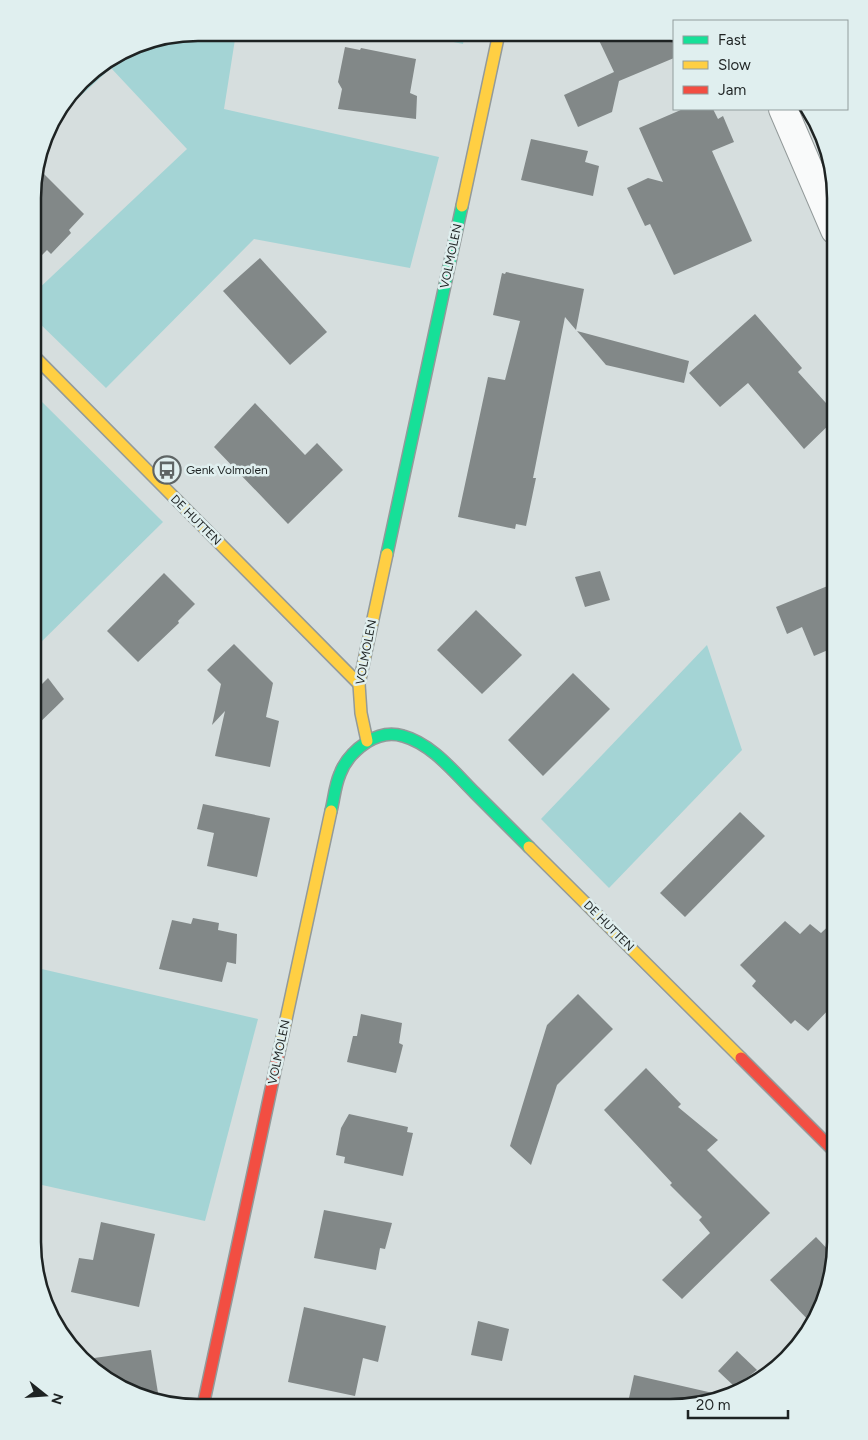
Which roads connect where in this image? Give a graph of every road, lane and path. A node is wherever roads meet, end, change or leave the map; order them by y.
1 (497, 41) edge
2 (783, 110) edge
3 (827, 209) edge
4 (41, 363) edge
5 (359, 684) junction
6 (367, 741) junction
7 (826, 1143) edge
8 (205, 1399) edge

1 - 5 street, VOLMOLEN
2 - 3 street
4 - 5 street, DE HUTTEN
5 - 6 street, VOLMOLEN
6 - 7 street, DE HUTTEN
6 - 8 street, VOLMOLEN

